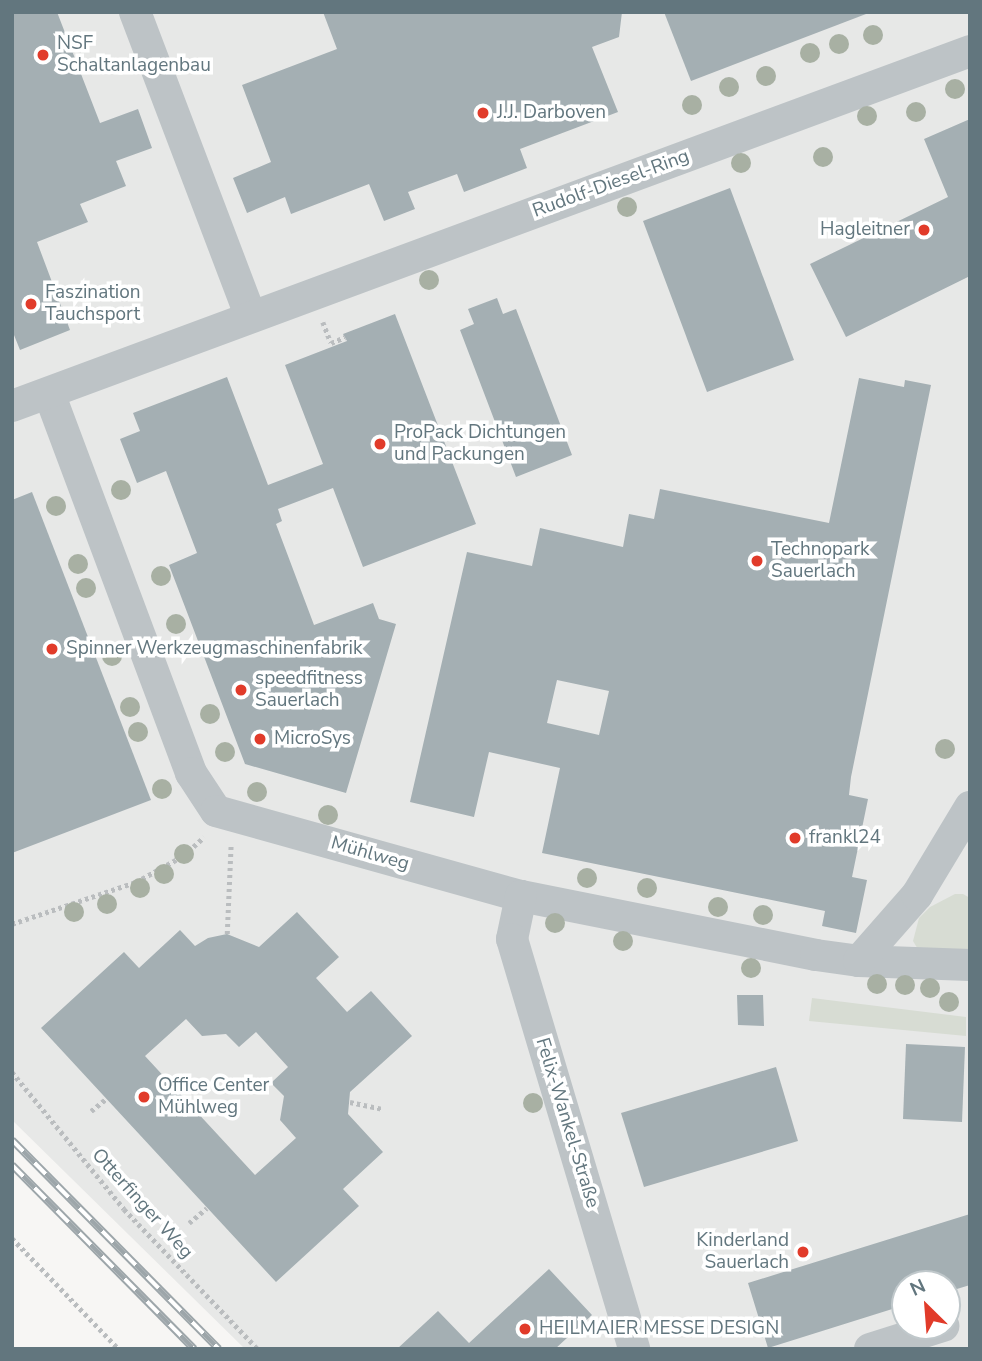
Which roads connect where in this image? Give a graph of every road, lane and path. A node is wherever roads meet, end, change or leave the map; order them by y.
1 (135, 12) edge
2 (970, 51) edge
3 (251, 317) junction
4 (49, 393) junction
5 (12, 406) edge
6 (970, 807) edge
7 (216, 811) junction
8 (231, 855) dead end
9 (521, 896) junction
10 (12, 924) edge
11 (227, 934) dead end
12 (859, 961) junction
13 (970, 965) edge
14 (12, 1072) edge
15 (106, 1099) dead end
16 (349, 1102) dead end
17 (382, 1109) dead end
18 (91, 1111) dead end
19 (207, 1208) dead end
20 (189, 1223) dead end
21 (12, 1238) edge
22 (898, 1340) edge
23 (119, 1349) edge
24 (258, 1349) edge
25 (634, 1349) edge
26 (870, 1349) edge

1 - 3 street
2 - 3 street, Rudolf-Diesel-Ring
3 - 4 street, Rudolf-Diesel-Ring
4 - 5 street, Rudolf-Diesel-Ring
4 - 7 street
6 - 12 street
7 - 9 street, Mühlweg
7 - 10 path
8 - 11 path
9 - 12 street, Mühlweg
9 - 25 street, Felix-Wankel-Straße
12 - 13 street, Mühlweg
14 - 24 path, Otterfinger Weg
15 - 18 path
16 - 17 path
19 - 20 path
21 - 23 path
22 - 26 street

